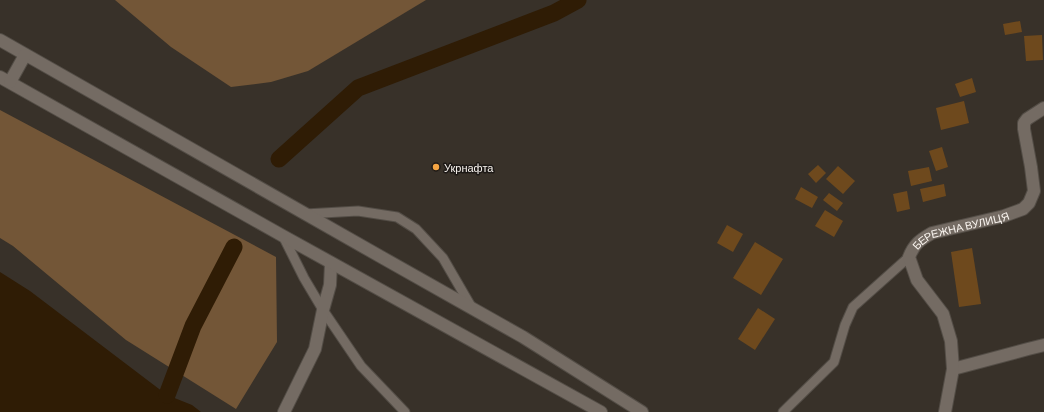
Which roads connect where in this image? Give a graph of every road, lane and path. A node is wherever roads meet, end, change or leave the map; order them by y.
1 (0, 40) edge
2 (25, 55) junction
3 (5, 79) edge
4 (1044, 108) edge
5 (305, 214) junction
6 (283, 236) junction
7 (909, 258) junction
8 (331, 263) junction
9 (472, 308) junction
10 (323, 310) junction
11 (1044, 345) edge
12 (952, 369) junction
13 (284, 412) edge
14 (405, 412) edge
15 (601, 412) edge
16 (642, 412) edge
17 (783, 412) edge
18 (945, 412) edge

1 - 2 street
2 - 3 street
2 - 5 street
3 - 6 street
4 - 7 street, БЕРЕЖНА ВУЛИЦЯ
5 - 9 street
5 - 9 lane
6 - 8 street
6 - 10 lane
7 - 12 street, БЕРЕЖНА ВУЛИЦЯ
7 - 17 lane
8 - 10 street
8 - 15 street
9 - 16 street
10 - 13 street
10 - 14 lane
11 - 12 street
12 - 18 street, БЕРЕЖНА ВУЛИЦЯ

